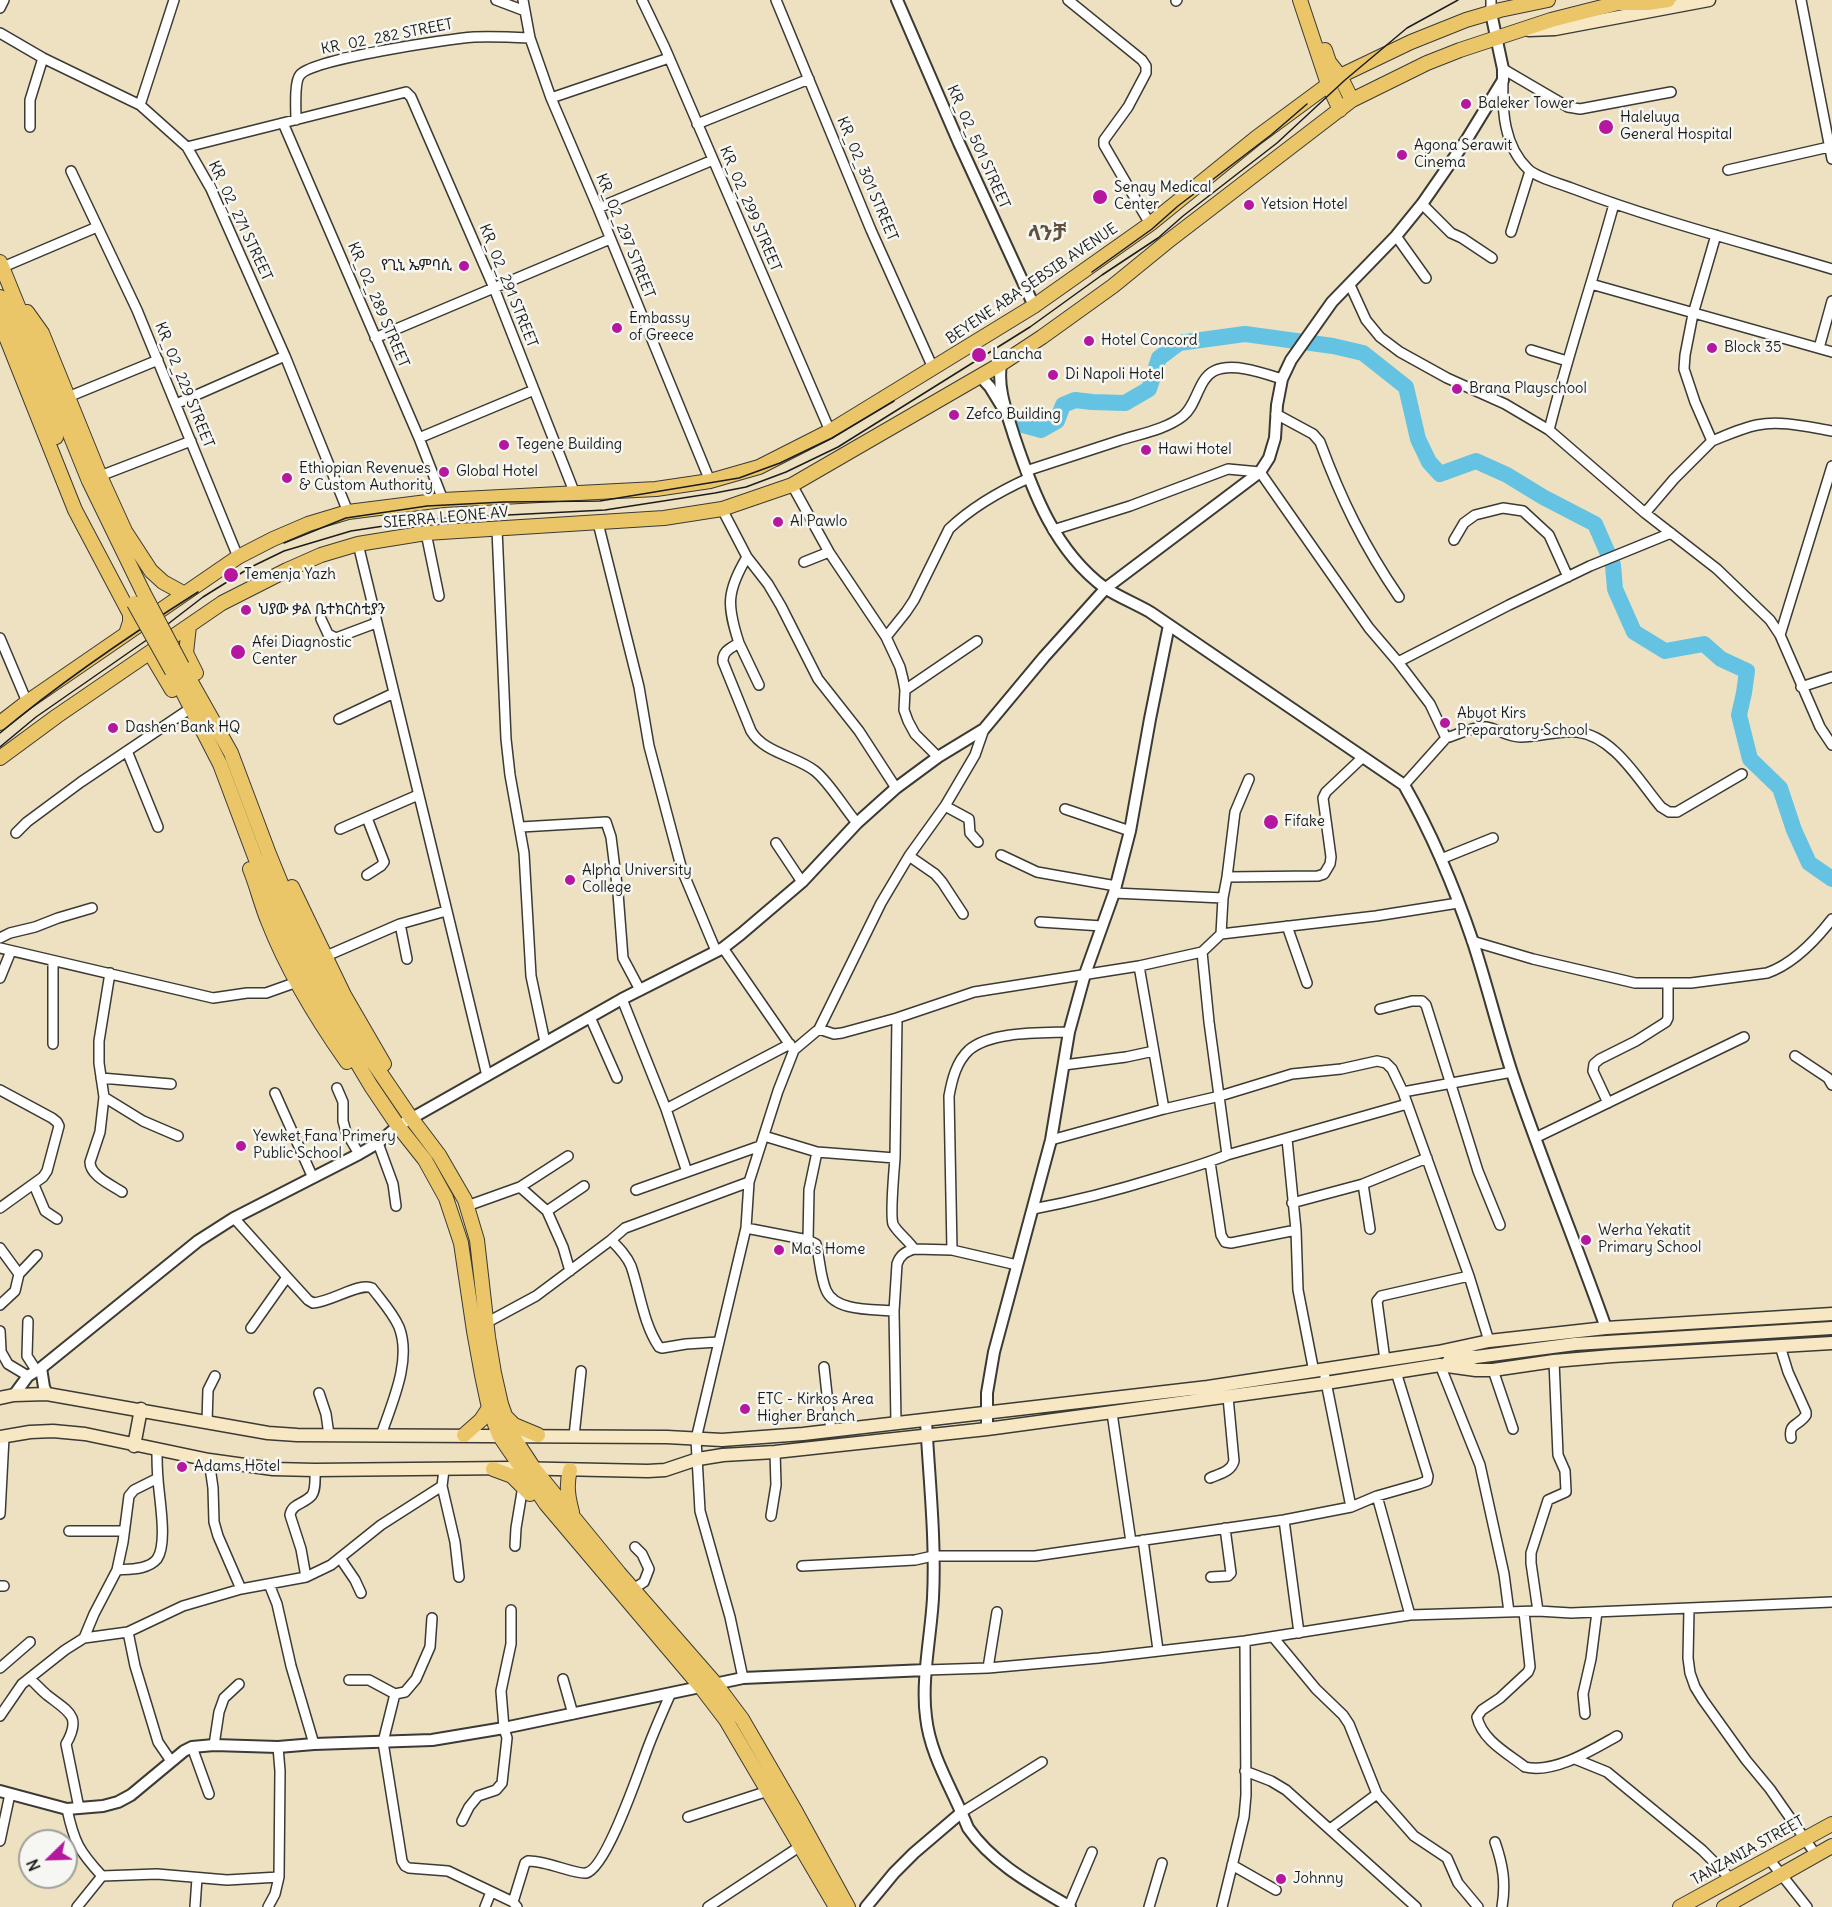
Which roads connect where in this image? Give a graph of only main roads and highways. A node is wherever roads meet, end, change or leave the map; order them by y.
1 (1300, 0) edge
2 (1310, 0) edge
3 (1548, 0) edge
4 (1630, 0) edge
5 (1668, 0) edge
6 (1708, 0) edge
7 (1615, 3) junction
8 (1497, 6) edge
9 (1516, 31) junction
10 (1334, 80) junction
11 (1352, 100) junction
12 (1340, 110) junction
13 (1287, 132) junction
14 (1, 265) edge
15 (0, 299) edge
16 (18, 305) junction
17 (0, 312) edge
18 (830, 431) joint
19 (839, 460) joint
20 (183, 593) junction
21 (189, 626) junction
22 (126, 634) junction
23 (150, 653) junction
24 (177, 669) junction
25 (0, 723) edge
26 (0, 758) edge
27 (389, 1083) junction
28 (370, 1086) junction
29 (1832, 1314) edge
30 (1832, 1328) edge
31 (1832, 1343) edge
32 (1439, 1359) junction
33 (0, 1398) edge
34 (489, 1408) junction
35 (141, 1409) junction
36 (503, 1414) junction
37 (464, 1435) junction
38 (506, 1435) junction
39 (538, 1436) junction
40 (2, 1437) edge
41 (134, 1446) junction
42 (494, 1469) junction
43 (528, 1469) junction
44 (570, 1470) junction
45 (569, 1521) junction
46 (1832, 1824) edge
47 (1832, 1846) edge
48 (836, 1907) edge
49 (848, 1907) edge
50 (1680, 1907) edge
51 (1724, 1907) edge

1 - 10 main road
2 - 10 main road
3 - 8 main road, BEYENE ABA SEBSIB AVENUE
4 - 7 main road
5 - 7 main road
6 - 9 main road
7 - 9 main road, BEYENE ABA SEBSIB AVENUE
8 - 10 main road, BEYENE ABA SEBSIB AVENUE
9 - 11 main road, BEYENE ABA SEBSIB AVENUE
10 - 11 main road
10 - 12 main road
10 - 13 main road, BEYENE ABA SEBSIB AVENUE
11 - 12 main road, BEYENE ABA SEBSIB AVENUE
12 - 13 main road, BEYENE ABA SEBSIB AVENUE
13 - 18 main road, BEYENE ABA SEBSIB AVENUE
13 - 19 main road, BEYENE ABA SEBSIB AVENUE
14 - 16 main road
15 - 24 main road, bridge
16 - 20 main road
16 - 24 main road, bridge
17 - 22 main road
18 - 20 main road, SIERRA LEONE AV
19 - 21 main road, SIERRA LEONE AV
20 - 22 main road, SIERRA LEONE AV
21 - 23 main road, SIERRA LEONE AV
21 - 27 main road
22 - 25 main road, SIERRA LEONE AV
23 - 26 main road, SIERRA LEONE AV
23 - 28 main road
24 - 27 main road
24 - 28 main road
27 - 36 main road
28 - 34 main road
29 - 32 main road
30 - 32 main road
31 - 32 main road
32 - 39 main road
32 - 44 main road
33 - 35 main road
34 - 37 main road
34 - 38 main road
35 - 37 main road
35 - 41 main road
36 - 38 main road
36 - 39 main road
37 - 38 main road
38 - 39 main road
38 - 43 main road
40 - 41 main road
41 - 42 main road
42 - 43 main road
42 - 45 main road
43 - 44 main road
43 - 45 main road
44 - 45 main road
45 - 48 main road
45 - 49 main road
46 - 50 main road, TANZANIA STREET
47 - 51 main road

